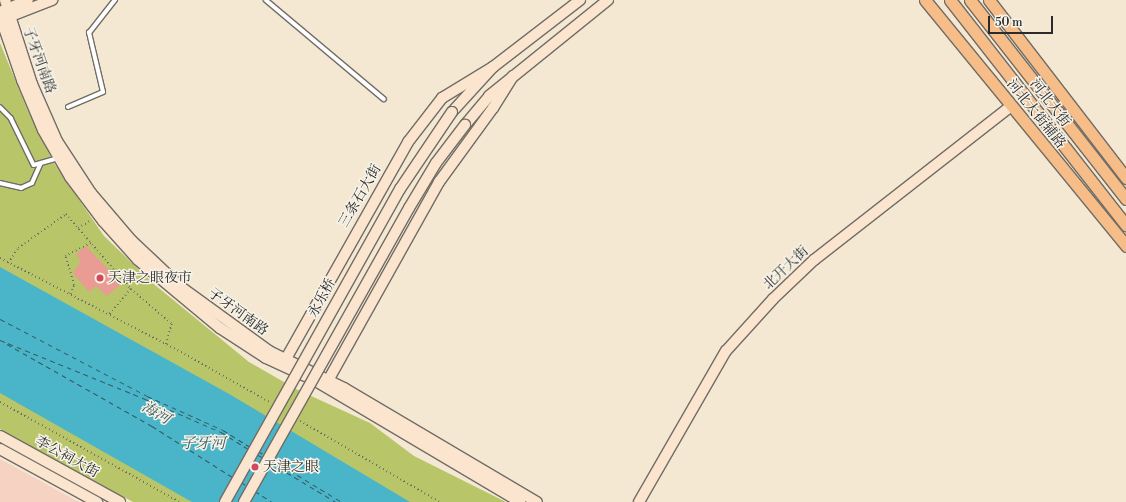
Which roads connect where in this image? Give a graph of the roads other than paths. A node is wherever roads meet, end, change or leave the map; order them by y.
1 (28, 0) edge
2 (52, 0) edge
3 (115, 0) edge
4 (266, 0) edge
5 (580, 0) edge
6 (608, 0) edge
7 (925, 0) edge
8 (950, 0) edge
9 (970, 0) edge
10 (989, 0) edge
11 (4, 12) edge
12 (494, 67) junction
13 (513, 76) junction
14 (384, 99) dead end
15 (0, 107) edge
16 (68, 107) dead end
17 (1010, 107) junction
18 (452, 112) joint
19 (58, 158) junction
20 (40, 165) junction
21 (1126, 178) edge
22 (0, 183) edge
23 (1126, 200) edge
24 (1126, 225) edge
25 (1126, 246) edge
26 (284, 362) junction
27 (327, 383) junction
28 (0, 436) edge
29 (0, 450) edge
30 (97, 502) edge
31 (120, 502) edge
32 (225, 502) edge
33 (244, 502) edge
34 (520, 502) edge
35 (537, 502) edge
36 (639, 502) edge

1 - 11 main road
2 - 11 main road
3 - 16 lane
4 - 14 lane
5 - 12 main road, 三条石大街
6 - 13 main road
7 - 17 main road, 河北大街辅路
8 - 24 main road, 河北大街
9 - 23 main road, 河北大街
10 - 21 main road
11 - 19 main road, 子牙河南路
11 - 26 main road, 子牙河南路
12 - 18 main road, 三条石大街
12 - 26 main road, 三条石大街
13 - 27 main road
13 - 33 main road, bridge
15 - 20 lane
17 - 25 main road, 河北大街辅路
17 - 36 main road, 北开大街
18 - 32 main road, 永乐桥, bridge
19 - 20 lane
19 - 26 main road, 子牙河南路
20 - 22 lane
26 - 27 main road, 子牙河南路
27 - 34 main road, 子牙河南路
27 - 35 main road, 子牙河南路
28 - 31 main road, 李公祠大街
29 - 30 main road, 李公祠大街

